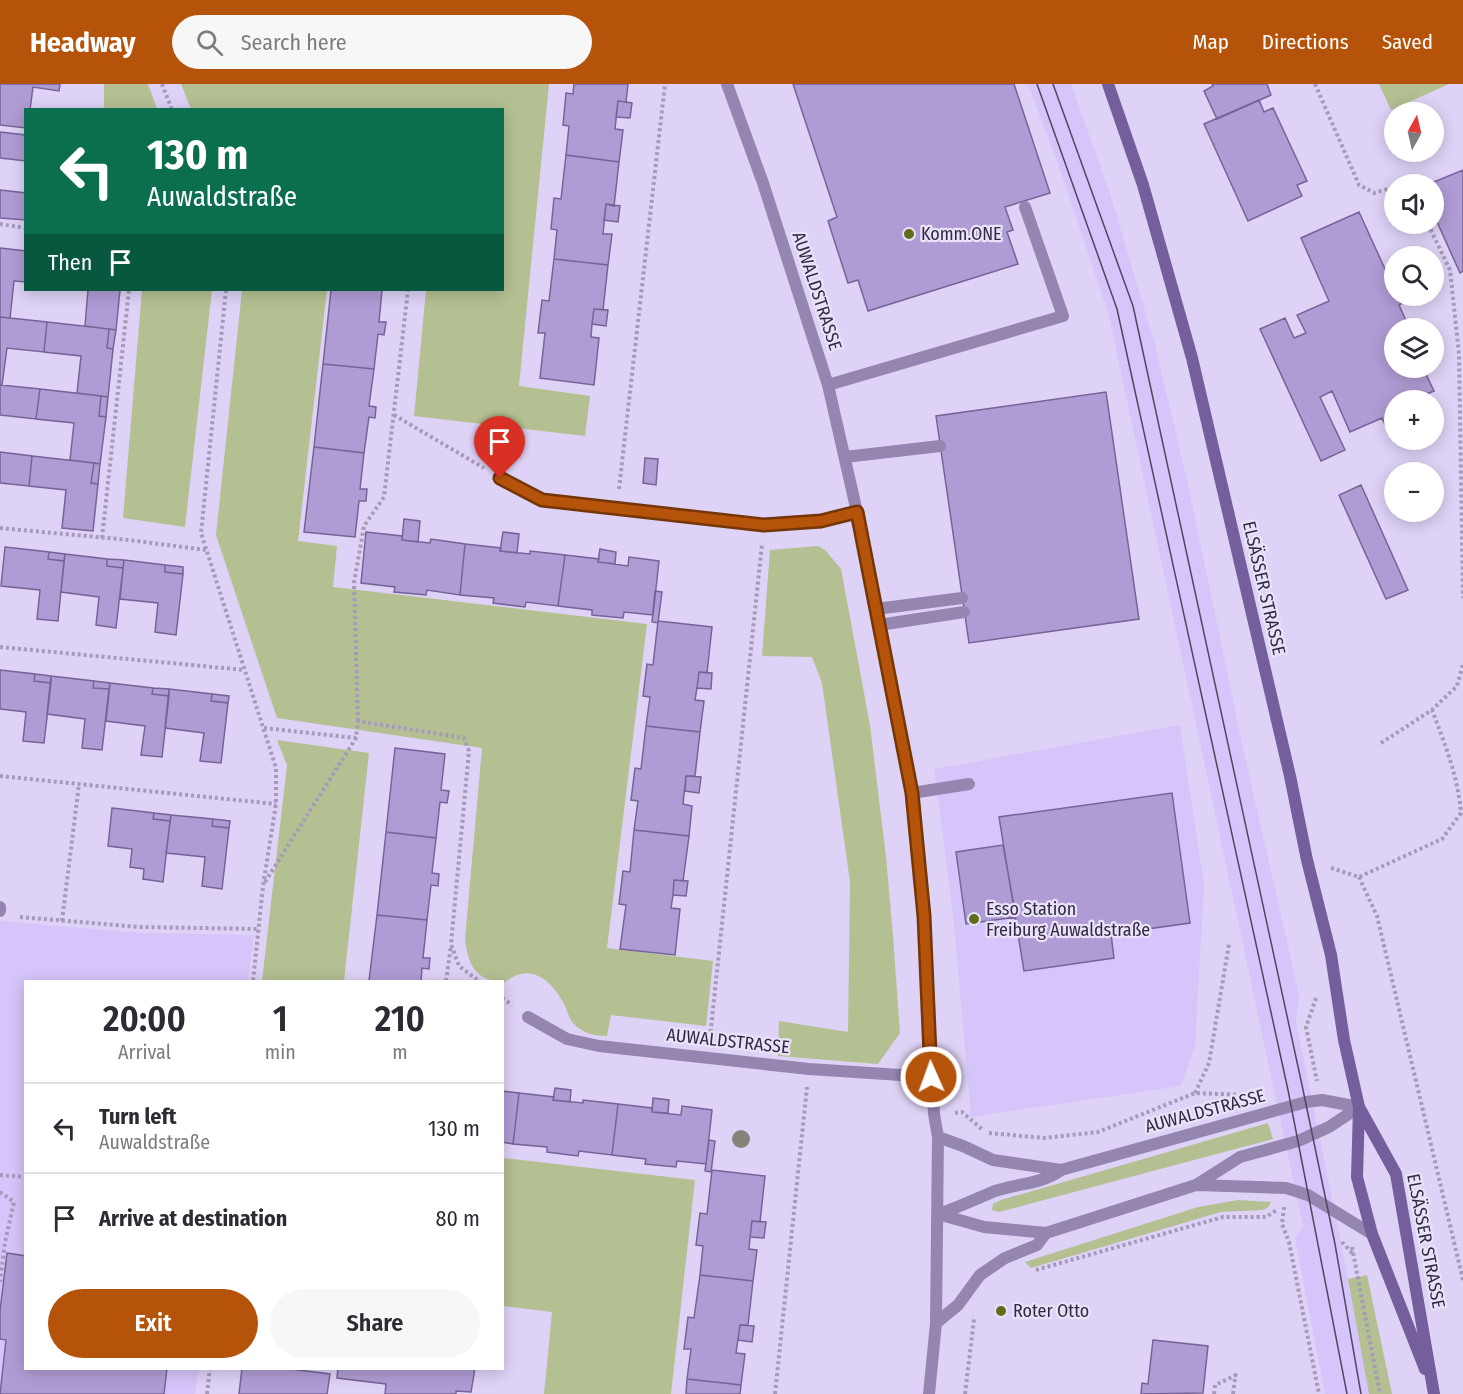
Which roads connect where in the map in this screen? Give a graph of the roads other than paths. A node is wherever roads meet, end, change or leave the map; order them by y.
1 (727, 84) edge
2 (1108, 84) edge
3 (1025, 207) dead end
4 (828, 385) junction
5 (940, 446) dead end
6 (844, 457) junction
7 (500, 478) road end
8 (857, 512) junction
9 (962, 598) dead end
10 (876, 609) junction
11 (964, 612) dead end
12 (879, 625) junction
13 (969, 784) dead end
14 (912, 793) junction
15 (528, 1017) dead end
16 (931, 1077) junction
17 (1359, 1107) junction
18 (938, 1137) junction
19 (1061, 1170) junction
20 (1196, 1185) junction
21 (938, 1214) junction
22 (1046, 1233) junction
23 (1372, 1234) junction
24 (936, 1323) junction
25 (1434, 1392) edge
26 (929, 1394) edge

1 - 4 street, AUWALDSTRASSE
2 - 17 main road, ELSÄSSER STRASSE
3 - 4 street
4 - 6 street, AUWALDSTRASSE
5 - 6 street
6 - 8 street, AUWALDSTRASSE
7 - 8 street
8 - 10 street, AUWALDSTRASSE
9 - 10 street
10 - 12 street, AUWALDSTRASSE
11 - 12 street
12 - 14 street, AUWALDSTRASSE
13 - 14 street
14 - 16 street, AUWALDSTRASSE
15 - 16 street, AUWALDSTRASSE
16 - 18 street, AUWALDSTRASSE
17 - 19 street, AUWALDSTRASSE
17 - 20 street
17 - 23 main road, ELSÄSSER STRASSE
17 - 25 main road, ELSÄSSER STRASSE
18 - 19 street, AUWALDSTRASSE
18 - 21 street, AUWALDSTRASSE
19 - 21 street, AUWALDSTRASSE
20 - 22 street
20 - 23 street
21 - 22 street
21 - 24 street, AUWALDSTRASSE
22 - 24 street
23 - 25 main road, ELSÄSSER STRASSE
24 - 26 street, AUWALDSTRASSE

